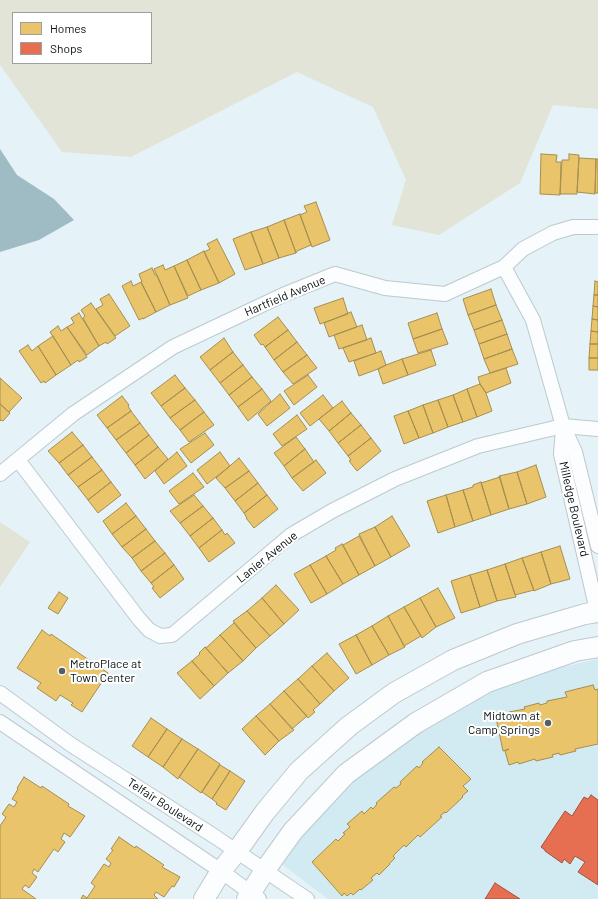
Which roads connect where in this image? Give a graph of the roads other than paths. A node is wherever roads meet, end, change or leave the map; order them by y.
1 (598, 227) edge
2 (504, 267) junction
3 (563, 426) junction
4 (598, 429) edge
5 (18, 460) junction
6 (0, 474) edge
7 (598, 546) edge
8 (598, 613) edge
9 (598, 647) edge
10 (0, 693) edge
11 (24, 710) junction
12 (0, 722) edge
13 (12, 730) junction
14 (239, 848) junction
15 (265, 870) junction
16 (221, 871) junction
17 (252, 897) edge
18 (204, 899) edge
19 (307, 899) edge

1 - 2 street, Hartfield Avenue
2 - 3 street, Milledge Boulevard
2 - 5 street, Hartfield Avenue
3 - 4 street, Lanier Avenue
3 - 5 street, Lanier Avenue
3 - 7 street, Milledge Boulevard
3 - 8 street, Milledge Boulevard
5 - 6 street, Hartfield Avenue
8 - 14 street
9 - 15 street
10 - 11 street, Telfair Boulevard
11 - 13 street
11 - 14 street, Telfair Boulevard
12 - 13 street, Telfair Boulevard
13 - 16 street, Telfair Boulevard
14 - 15 street, Telfair Boulevard
14 - 16 street
15 - 17 street
15 - 19 street, Telfair Boulevard
16 - 17 street, Telfair Boulevard
16 - 18 street

